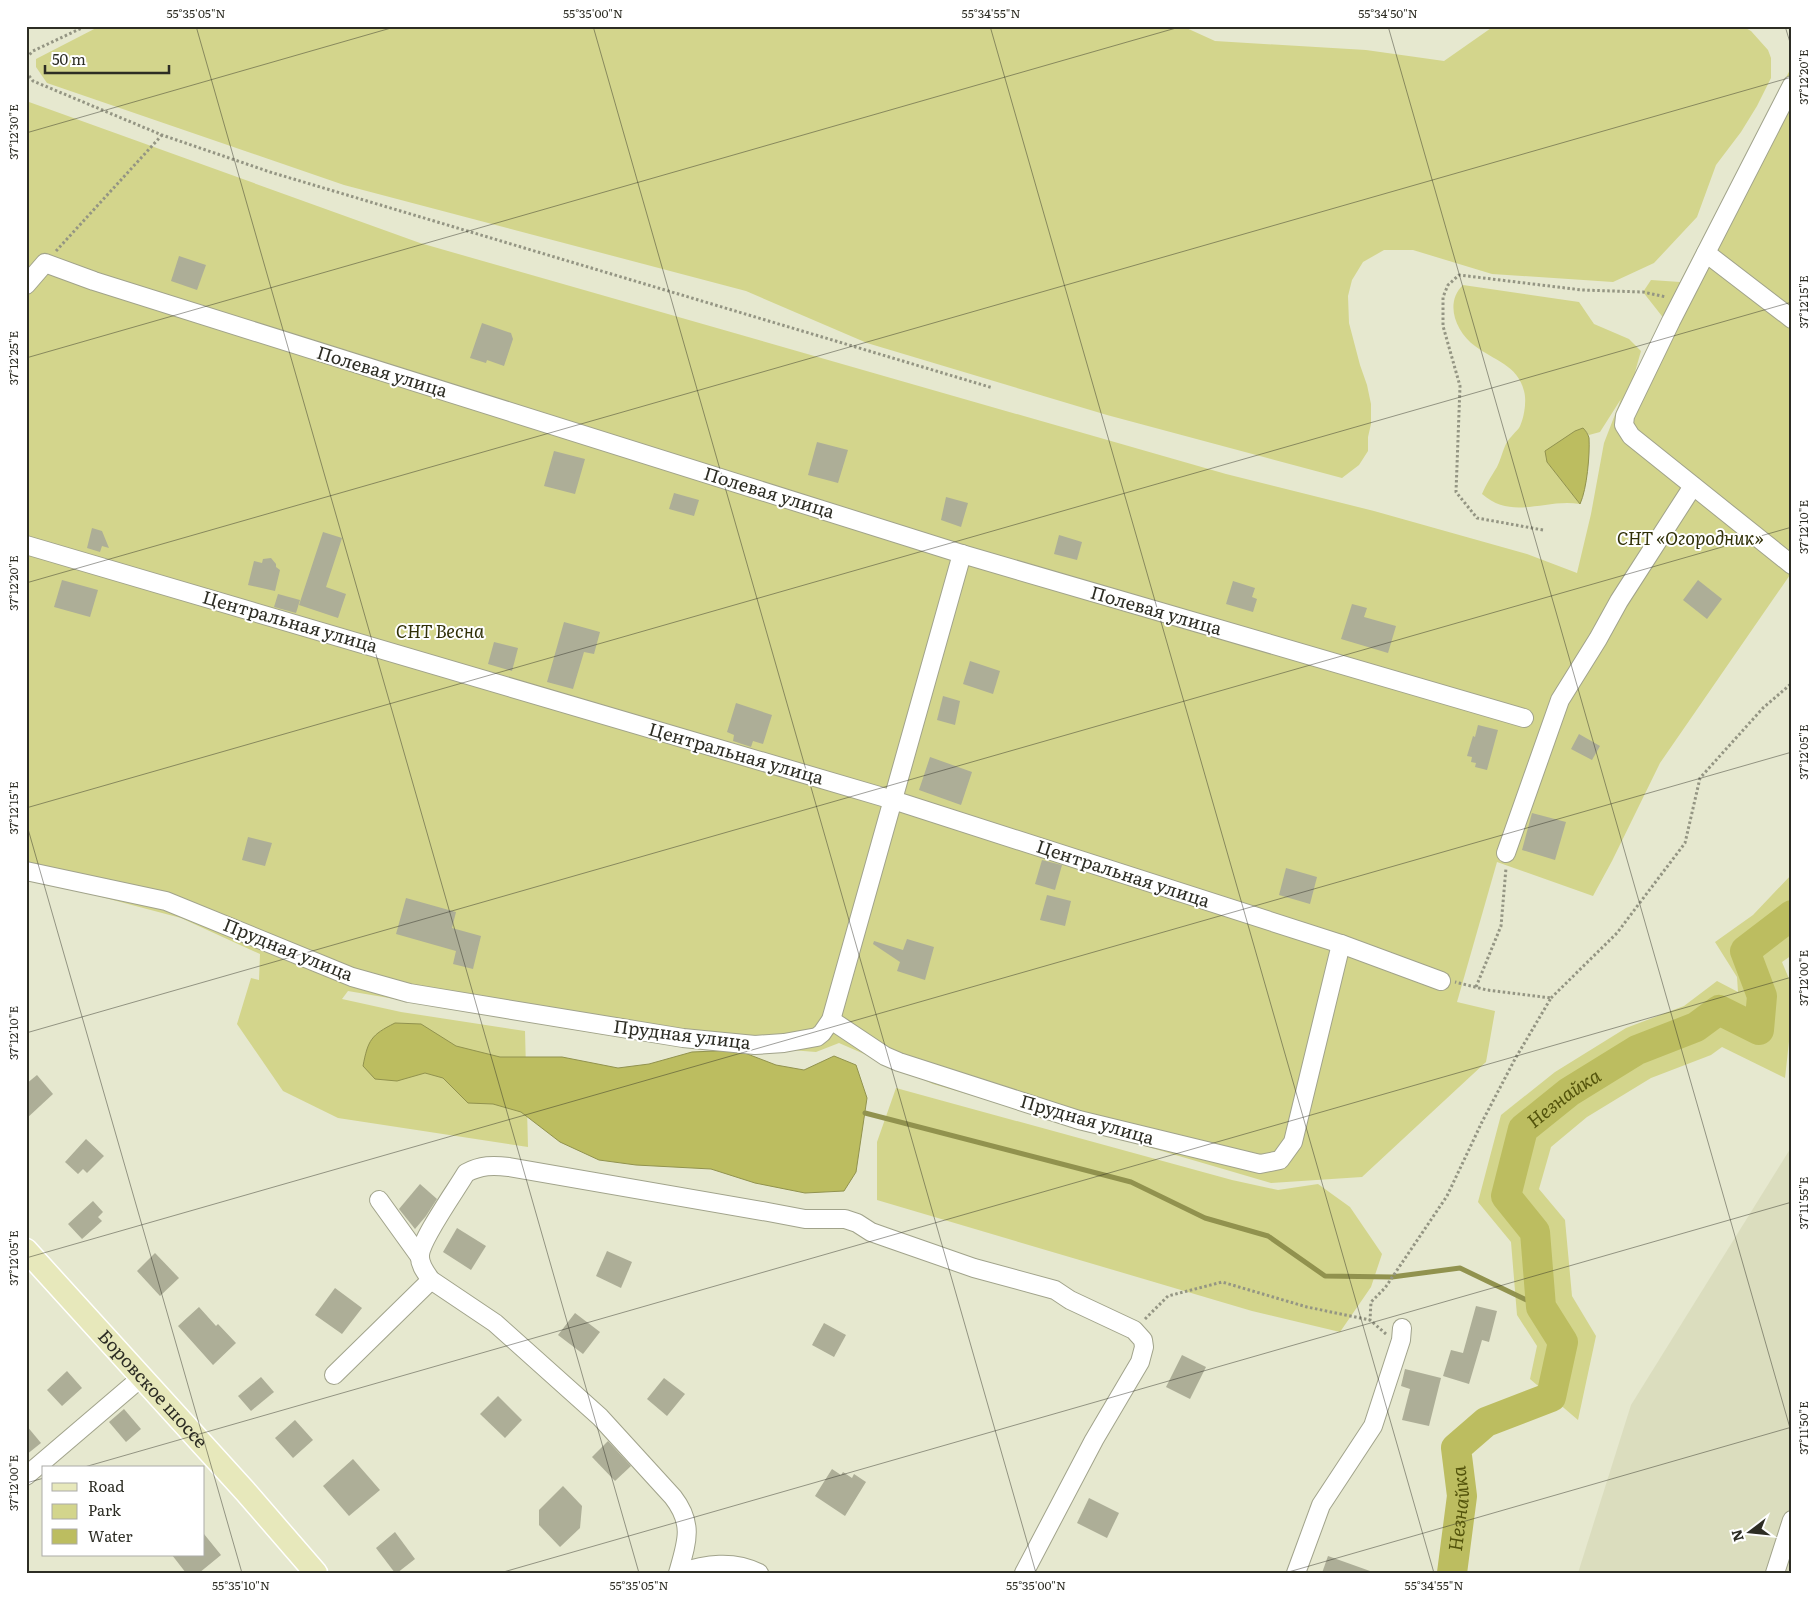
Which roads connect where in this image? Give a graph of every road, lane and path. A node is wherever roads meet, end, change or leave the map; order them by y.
1 (86, 26) edge
2 (26, 58) edge
3 (26, 72) edge
4 (1792, 85) edge
5 (162, 135) junction
6 (1706, 253) junction
7 (45, 263) junction
8 (26, 285) edge
9 (1682, 300) junction
10 (1792, 319) edge
11 (993, 388) dead end
12 (1693, 486) junction
13 (1543, 530) dead end
14 (26, 545) edge
15 (962, 554) junction
16 (1790, 561) edge
17 (1792, 683) edge
18 (1524, 718) dead end
19 (893, 800) junction
20 (1506, 853) joint
21 (26, 871) edge
22 (1341, 944) junction
23 (1441, 981) joint
24 (1476, 987) junction
25 (1551, 998) junction
26 (831, 1020) junction
27 (379, 1200) dead end
28 (26, 1250) edge
29 (420, 1257) junction
30 (431, 1280) junction
31 (1370, 1320) junction
32 (1134, 1330) junction
33 (1402, 1334) joint
34 (334, 1375) dead end
35 (142, 1377) junction
36 (26, 1476) edge
37 (1792, 1520) edge
38 (316, 1573) edge
39 (679, 1573) edge
40 (760, 1573) edge
41 (1024, 1573) edge
42 (1296, 1573) edge
43 (1775, 1573) edge

1 - 2 path
3 - 5 path
4 - 6 street
5 - 7 path
5 - 11 path
6 - 9 street
6 - 10 street
7 - 8 street
7 - 15 street, Полевая улица
9 - 12 street
9 - 13 path
12 - 16 street
12 - 20 street
14 - 19 street, Центральная улица
15 - 18 street, Полевая улица
15 - 19 street
17 - 25 path
19 - 22 street, Центральная улица
19 - 26 street
20 - 24 path
21 - 26 street, Прудная улица
22 - 23 street, Центральная улица
22 - 26 street, Прудная улица
23 - 24 path
24 - 25 path
25 - 31 path
27 - 29 street
28 - 35 main road, Боровское шоссе
29 - 30 street
29 - 32 street
30 - 34 street
30 - 39 street
31 - 32 path
31 - 33 path
32 - 41 street
33 - 42 street
35 - 36 street
35 - 38 main road, Боровское шоссе
37 - 43 street
39 - 40 street

